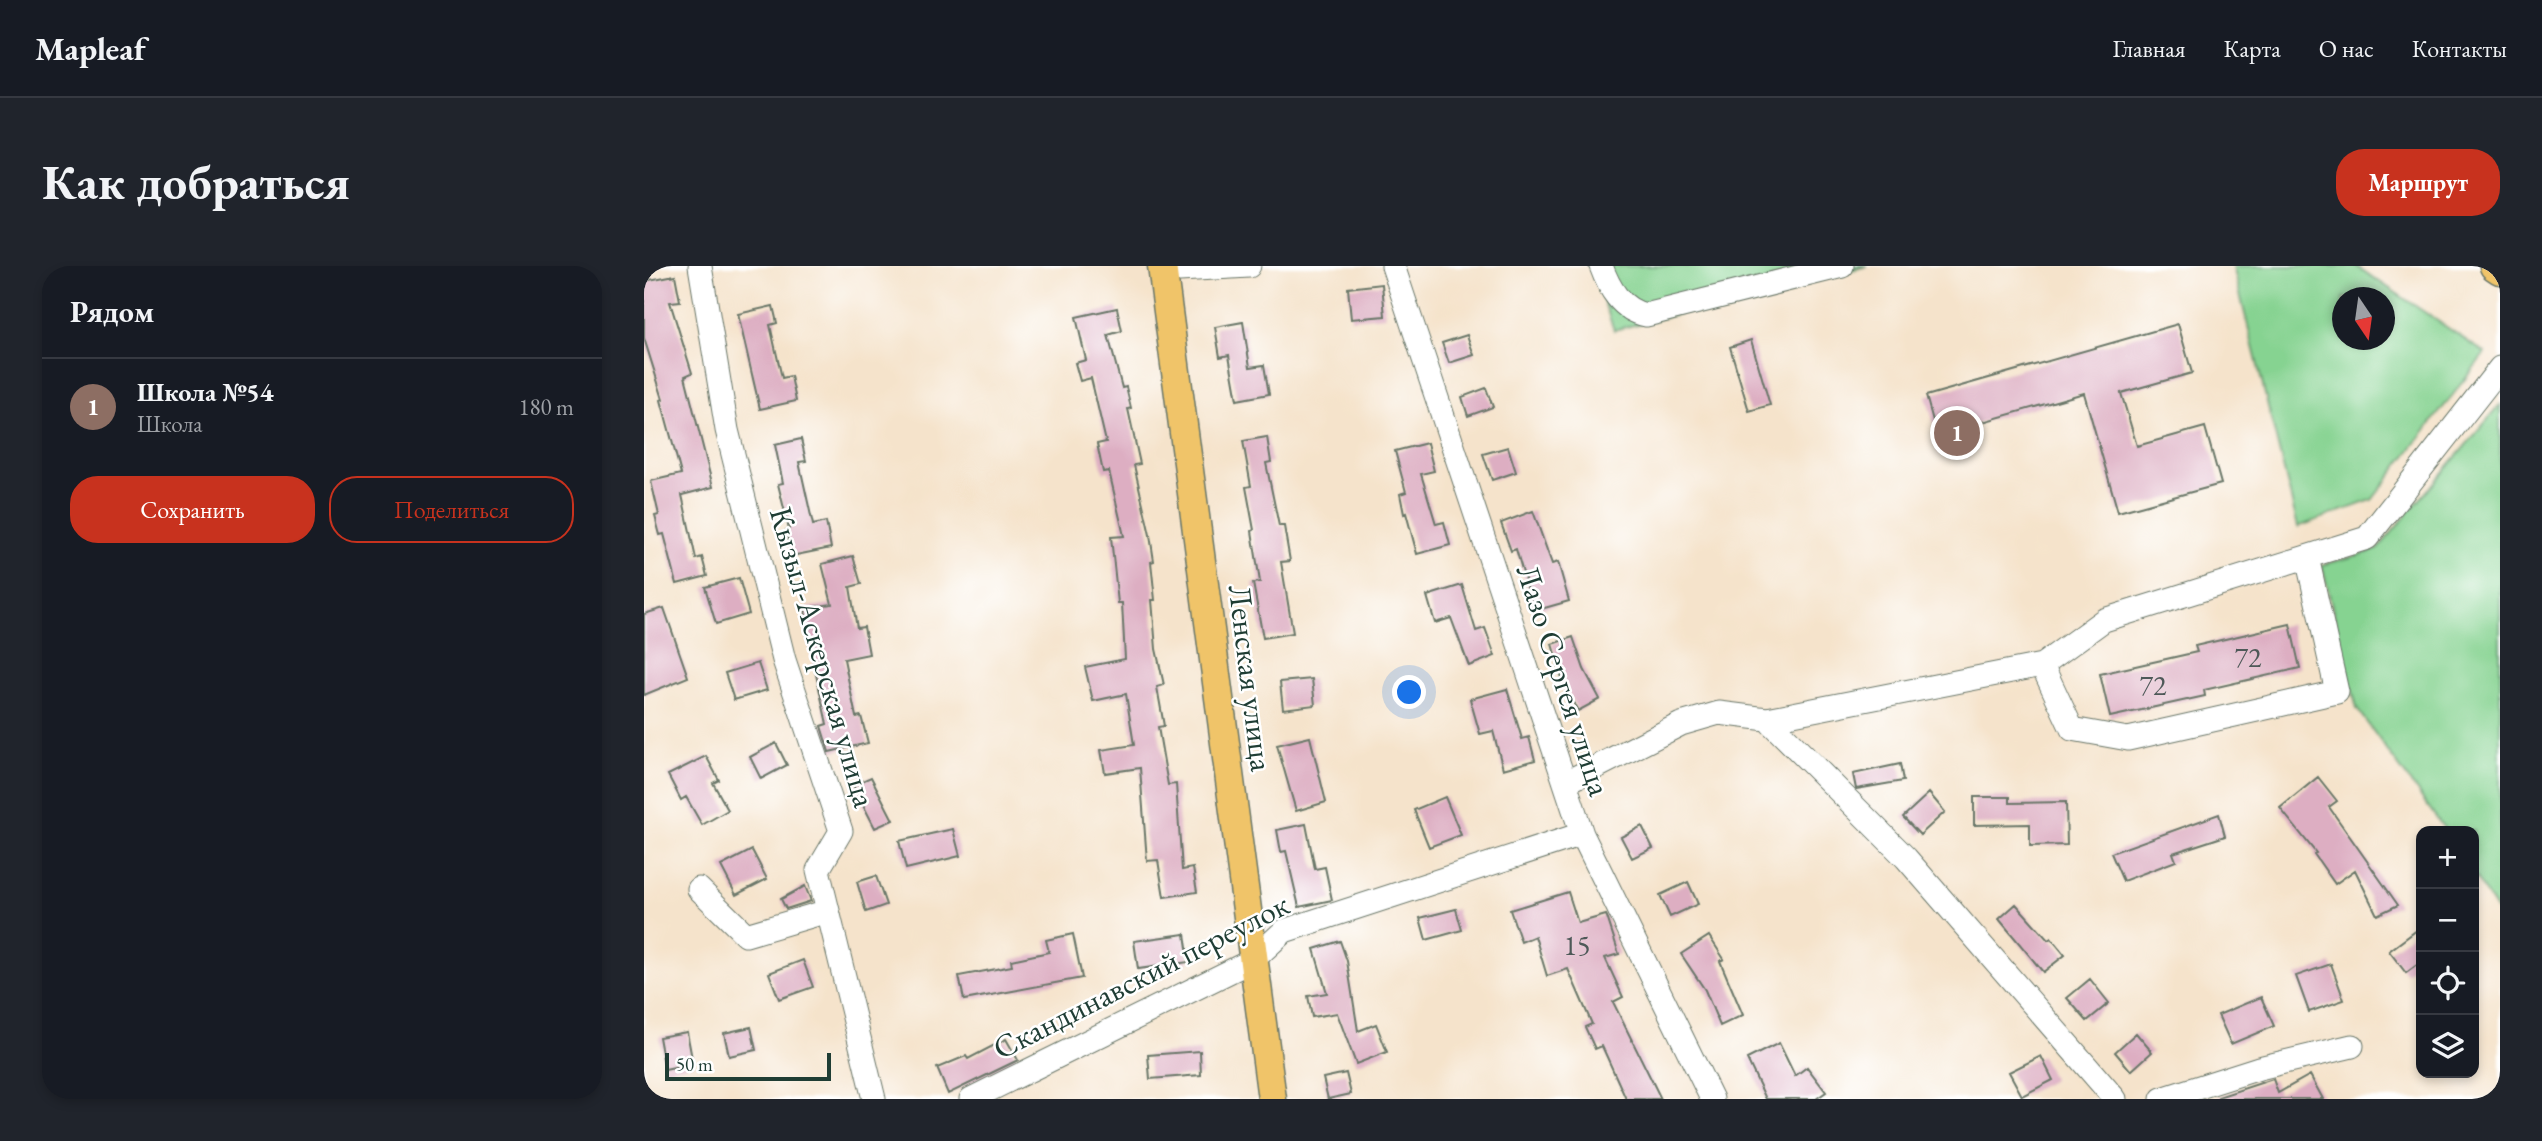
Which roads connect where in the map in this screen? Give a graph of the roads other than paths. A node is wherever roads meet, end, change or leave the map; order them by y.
1 (700, 266) edge
2 (1250, 266) edge
3 (1394, 266) edge
4 (1601, 266) edge
5 (1842, 266) edge
6 (2494, 266) edge
7 (1162, 268) edge
8 (2500, 270) edge
9 (2500, 368) edge
10 (2307, 557) junction
11 (2042, 665) junction
12 (1767, 719) junction
13 (1564, 783) junction
14 (1582, 834) junction
15 (699, 889) dead end
16 (828, 911) junction
17 (1253, 960) junction
18 (2352, 1046) dead end
19 (874, 1099) edge
20 (971, 1099) edge
21 (1272, 1099) edge
22 (1712, 1099) edge
23 (2115, 1099) edge
24 (2162, 1099) edge

1 - 16 street, Кызыл-Аскерская улица
2 - 7 street
3 - 13 street, Лазо Сергея улица
4 - 5 street
6 - 8 main road
7 - 17 main road, Ленская улица
9 - 10 street
10 - 11 street
10 - 11 street
11 - 12 street
12 - 13 street
12 - 23 street
13 - 14 street, Лазо Сергея улица
14 - 17 street, Скандинавский переулок
14 - 22 street, Лазо Сергея улица
15 - 16 street
16 - 19 street, Кызыл-Аскерская улица
17 - 20 street, Скандинавский переулок
17 - 21 main road, Ленская улица
18 - 24 street

